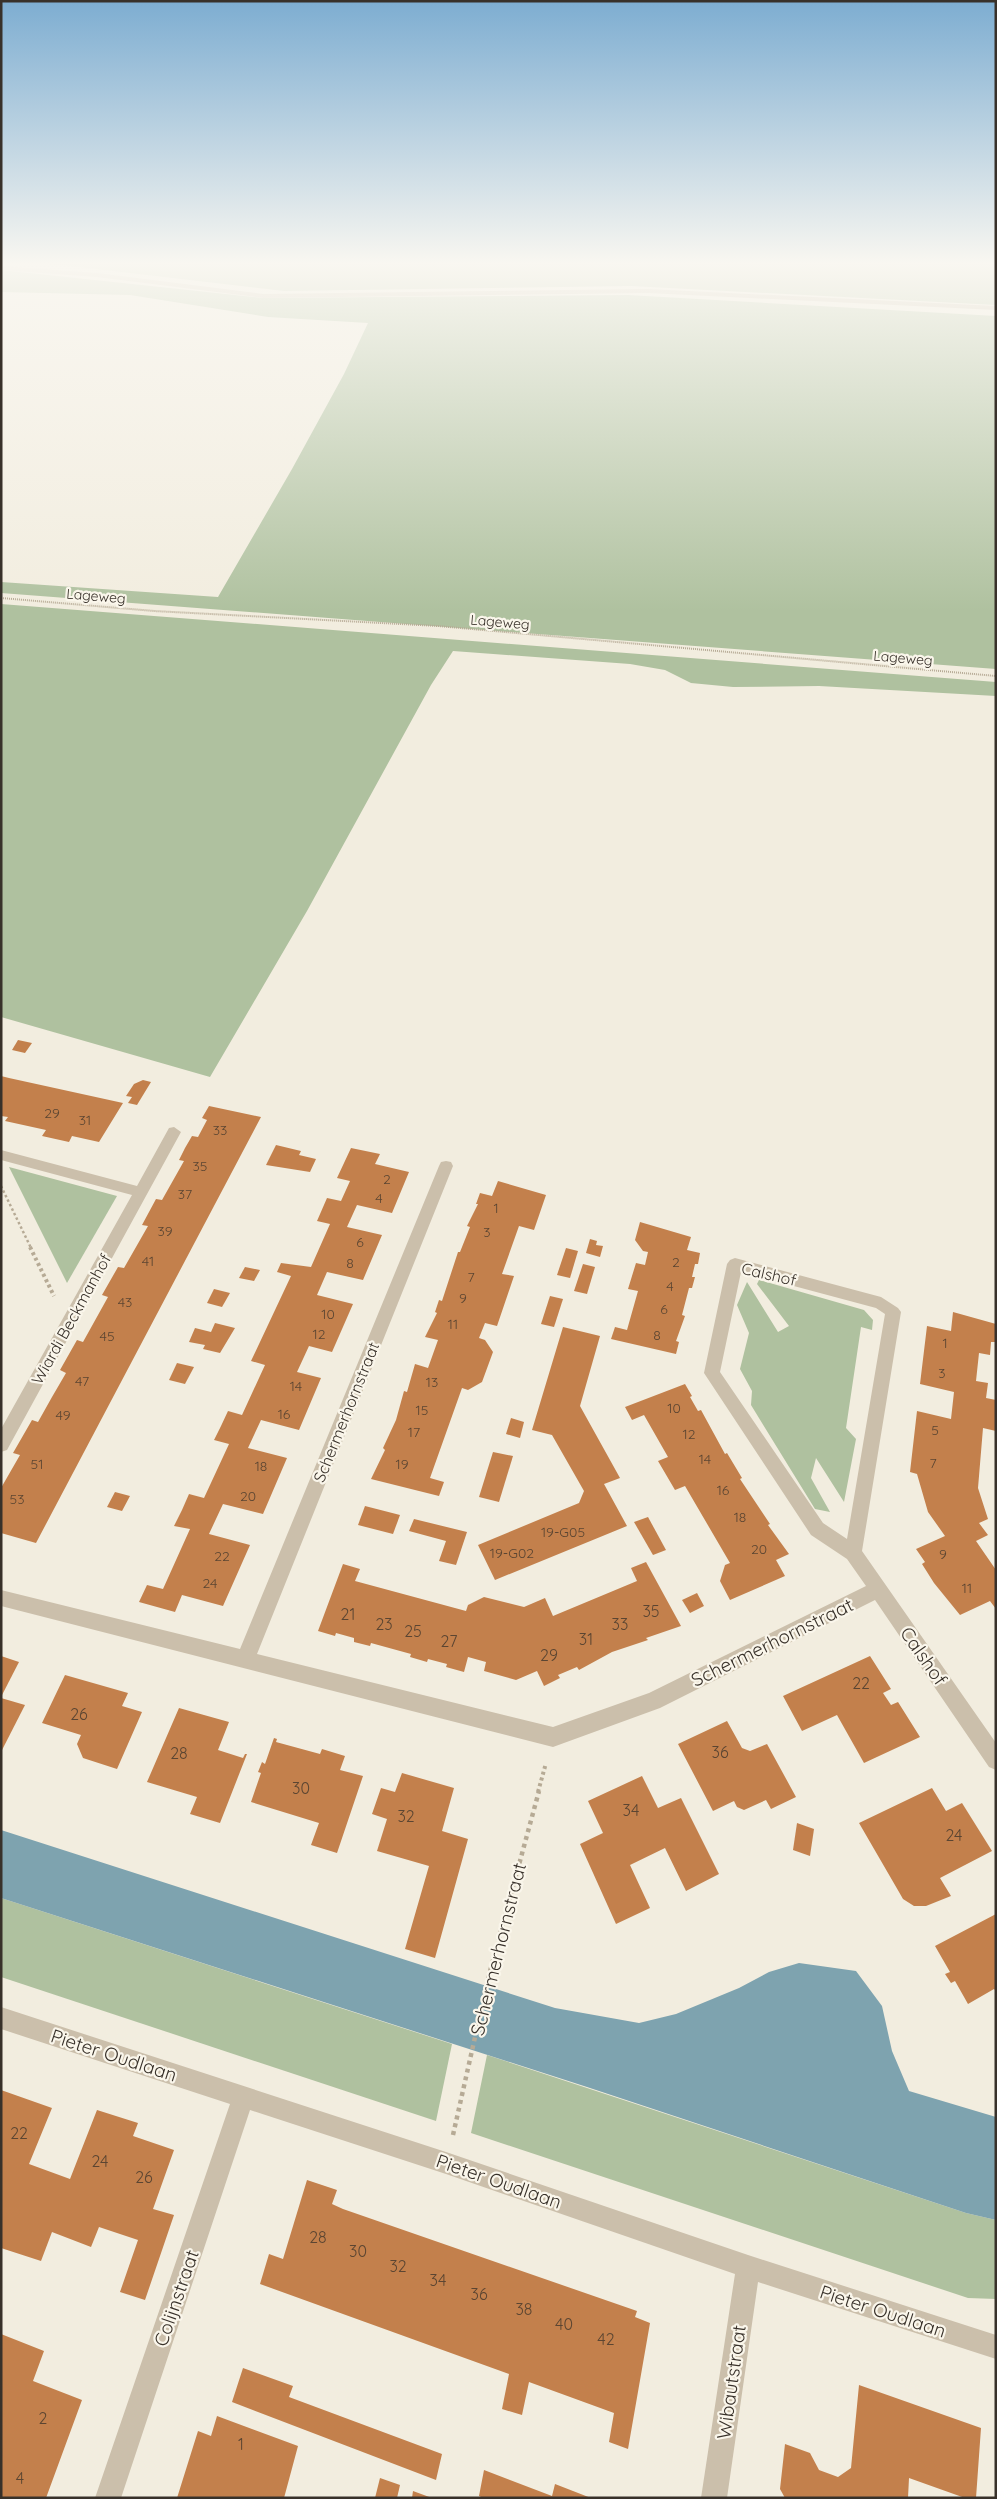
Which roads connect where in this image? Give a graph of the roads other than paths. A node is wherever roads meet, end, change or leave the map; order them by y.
1 (174, 1132) dead end
2 (1, 1155) edge
3 (446, 1166) dead end
4 (140, 1192) junction
5 (1, 1445) edge
6 (853, 1553) junction
7 (878, 1589) junction
8 (1, 1598) edge
9 (246, 1658) junction
10 (996, 1760) edge
11 (1, 2018) edge
12 (243, 2097) junction
13 (748, 2267) junction
14 (996, 2347) edge
15 (108, 2498) edge
16 (714, 2498) edge

1 - 4 street, Wiardi Beckmanhof
2 - 4 street
3 - 9 street, Schermerhornstraat
4 - 5 street, Wiardi Beckmanhof
6 - 6 street, Calshof
6 - 7 street, Calshof
7 - 9 street, Schermerhornstraat
7 - 10 street, Calshof
8 - 9 street
11 - 12 street, Pieter Oudlaan
12 - 13 street, Pieter Oudlaan
12 - 15 street, Colijnstraat
13 - 14 street, Pieter Oudlaan
13 - 16 street, Wibautstraat

